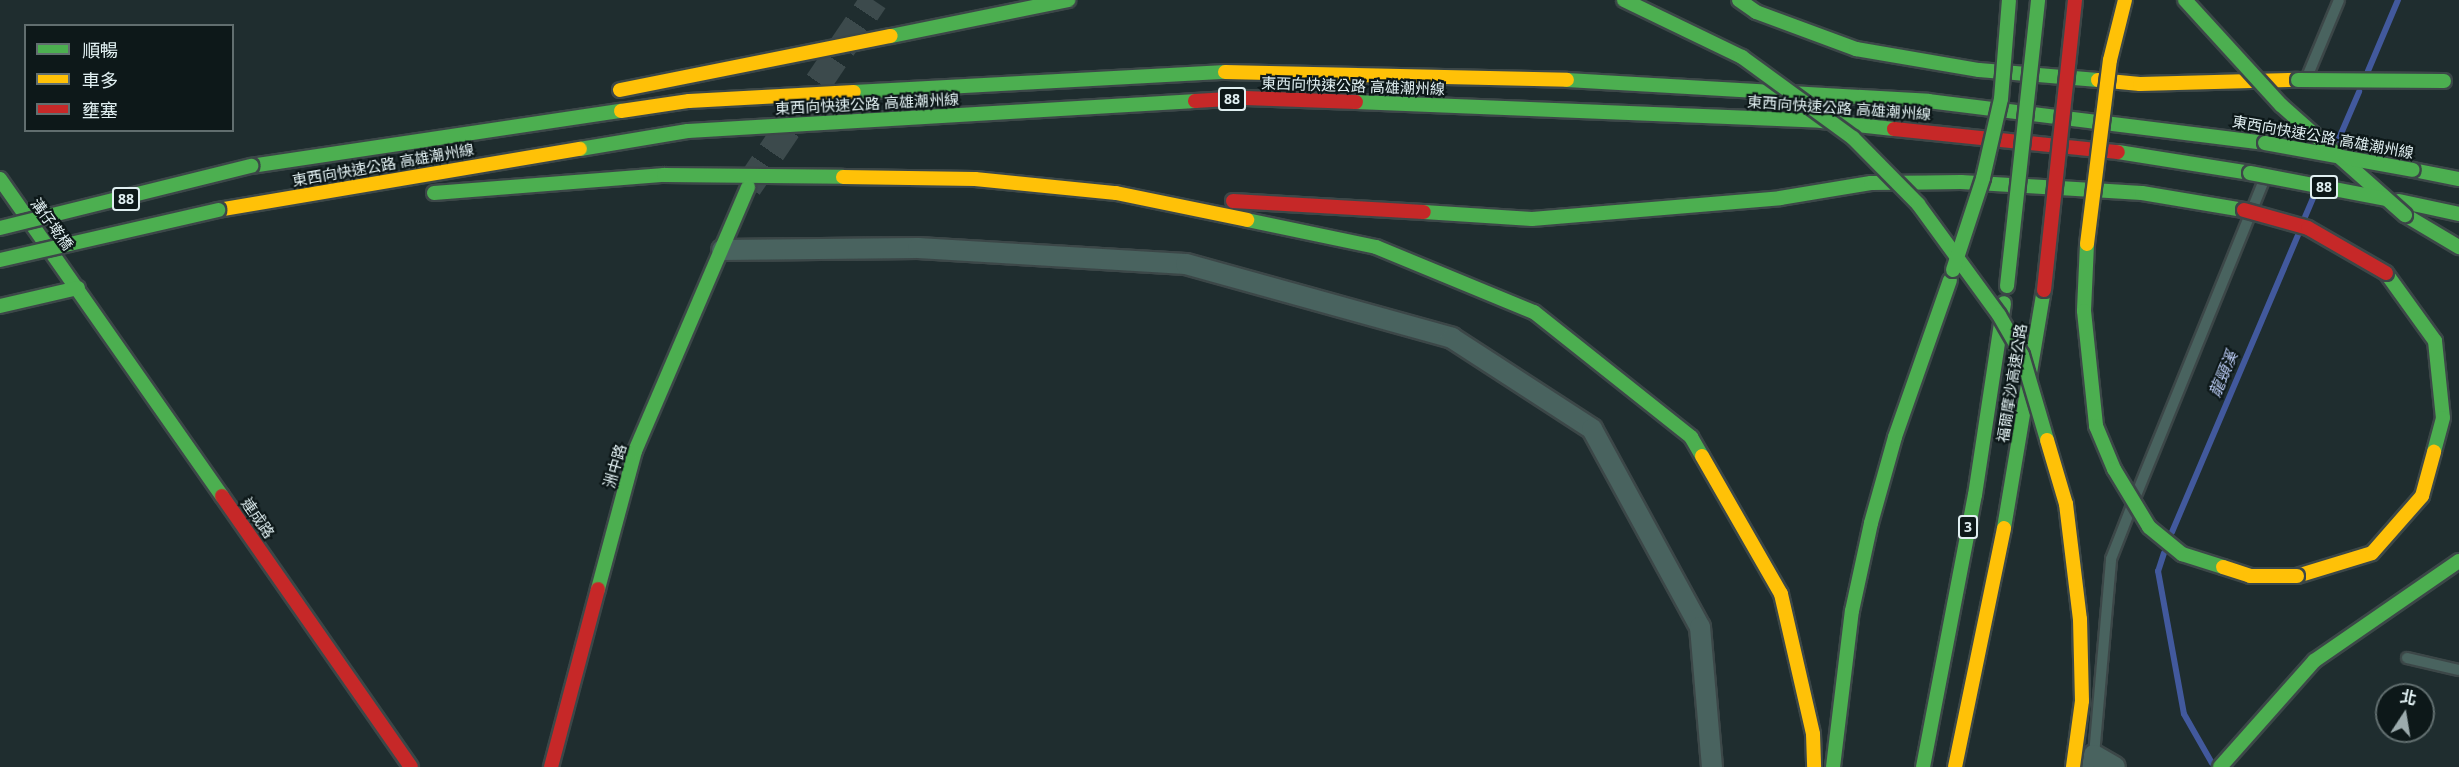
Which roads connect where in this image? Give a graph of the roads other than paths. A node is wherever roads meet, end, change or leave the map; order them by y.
1 (1007, 0) edge
2 (1068, 0) edge
3 (1624, 0) edge
4 (1739, 0) edge
5 (2009, 0) edge
6 (2038, 0) edge
7 (2074, 0) edge
8 (2125, 0) edge
9 (2185, 0) edge
10 (2339, 0) edge
11 (899, 34) junction
12 (2459, 82) edge
13 (2300, 84) junction
14 (608, 93) dead end
15 (2297, 99) dead end
16 (505, 113) dead end
17 (2288, 122) dead end
18 (2283, 133) dead end
19 (2274, 155) dead end
20 (251, 166) junction
21 (2270, 166) dead end
22 (0, 179) edge
23 (2459, 179) edge
24 (748, 187) tunnel mouth
25 (417, 194) dead end
26 (1116, 194) junction
27 (394, 196) dead end
28 (7, 201) edge
29 (218, 210) junction
30 (2459, 214) edge
31 (0, 228) edge
32 (2459, 247) edge
33 (722, 250) junction
34 (0, 260) edge
35 (78, 288) junction
36 (0, 306) edge
37 (2459, 561) edge
38 (2407, 658) dead end
39 (2459, 670) edge
40 (2093, 761) edge
41 (411, 767) edge
42 (551, 767) edge
43 (1712, 767) edge
44 (1814, 767) edge
45 (1833, 767) edge
46 (1923, 767) edge
47 (1955, 767) edge
48 (2073, 767) edge
49 (2115, 767) edge
50 (2220, 767) edge

1 - 11 main road
2 - 11 main road
3 - 48 main road, bridge
4 - 13 main road
5 - 45 main road, bridge
6 - 46 main road, 福爾摩沙高速公路 / 3, bridge
7 - 47 main road, 福爾摩沙高速公路, bridge
8 - 26 main road, bridge
9 - 32 main road, bridge
10 - 13 lane
11 - 14 main road
12 - 13 main road, bridge
15 - 17 lane
16 - 20 main road
18 - 19 lane
20 - 23 main road, 東西向快速公路 高雄潮州線 / 88, bridge
20 - 31 main road, 東西向快速公路 高雄潮州線 / 88, bridge
21 - 40 lane
22 - 28 main road, 溝仔墘橋
24 - 33 main road, 洲中路
25 - 26 main road
26 - 44 main road
27 - 29 main road
28 - 35 main road, 溝仔墘橋
29 - 30 main road, 東西向快速公路 高雄潮州線 / 88, bridge
29 - 34 main road, 東西向快速公路 高雄潮州線 / 88, bridge
33 - 42 main road, 洲中路
33 - 43 street
35 - 36 main road
35 - 41 main road, 連成路
37 - 50 main road
38 - 39 lane
40 - 49 street

